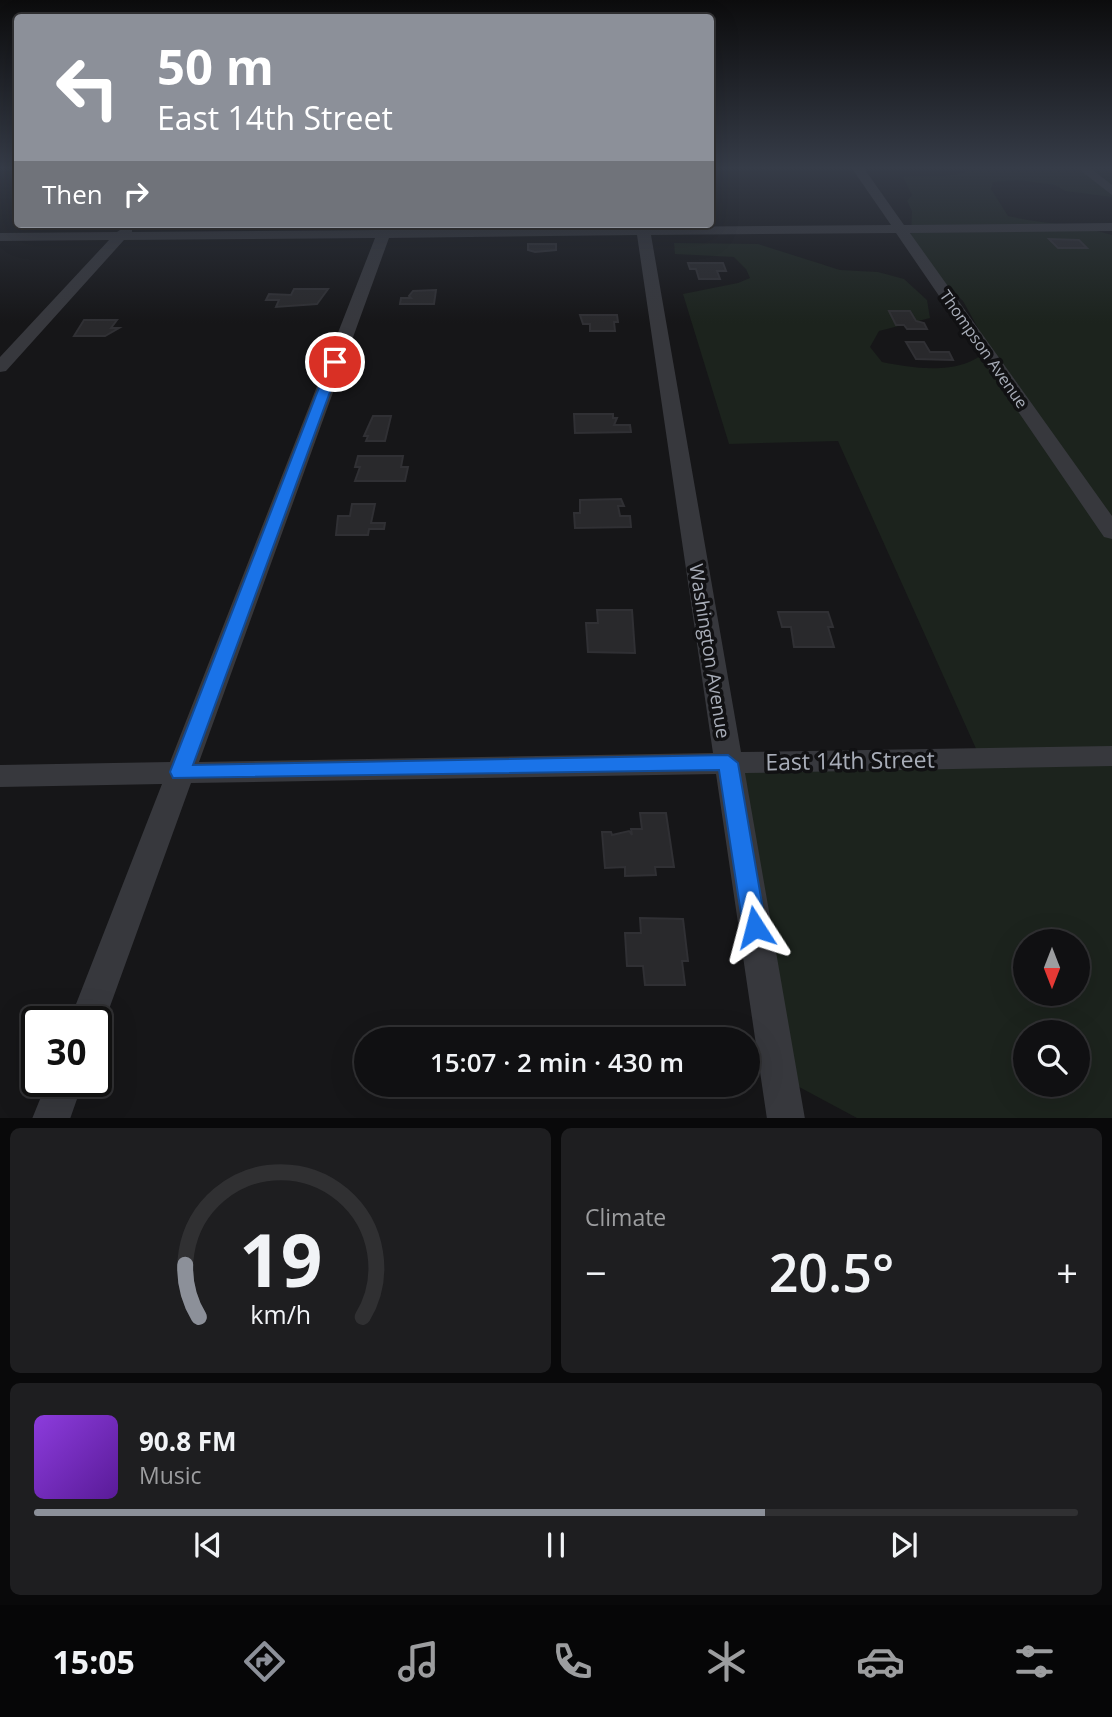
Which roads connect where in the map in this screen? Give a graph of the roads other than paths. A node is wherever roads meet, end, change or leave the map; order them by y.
1 (893, 219) edge
2 (1112, 227) edge
3 (642, 228) edge
4 (385, 229) edge
5 (900, 229) junction
6 (126, 230) edge
7 (0, 237) edge
8 (0, 368) edge
9 (1112, 532) edge
10 (1112, 756) edge
11 (728, 763) junction
12 (180, 772) junction
13 (0, 776) edge
14 (93, 1006) edge
15 (59, 1097) edge
16 (51, 1118) edge
17 (786, 1118) edge

1 - 5 street, Thompson Avenue
2 - 5 street
3 - 4 street
3 - 5 street
3 - 11 street, Washington Avenue
4 - 6 street
4 - 12 street
5 - 9 street, Thompson Avenue
6 - 7 street
6 - 8 street
10 - 11 street, East 14th Street
11 - 12 street, East 14th Street
11 - 17 street, Washington Avenue
12 - 13 street, East 14th Street
12 - 14 street
15 - 16 street

